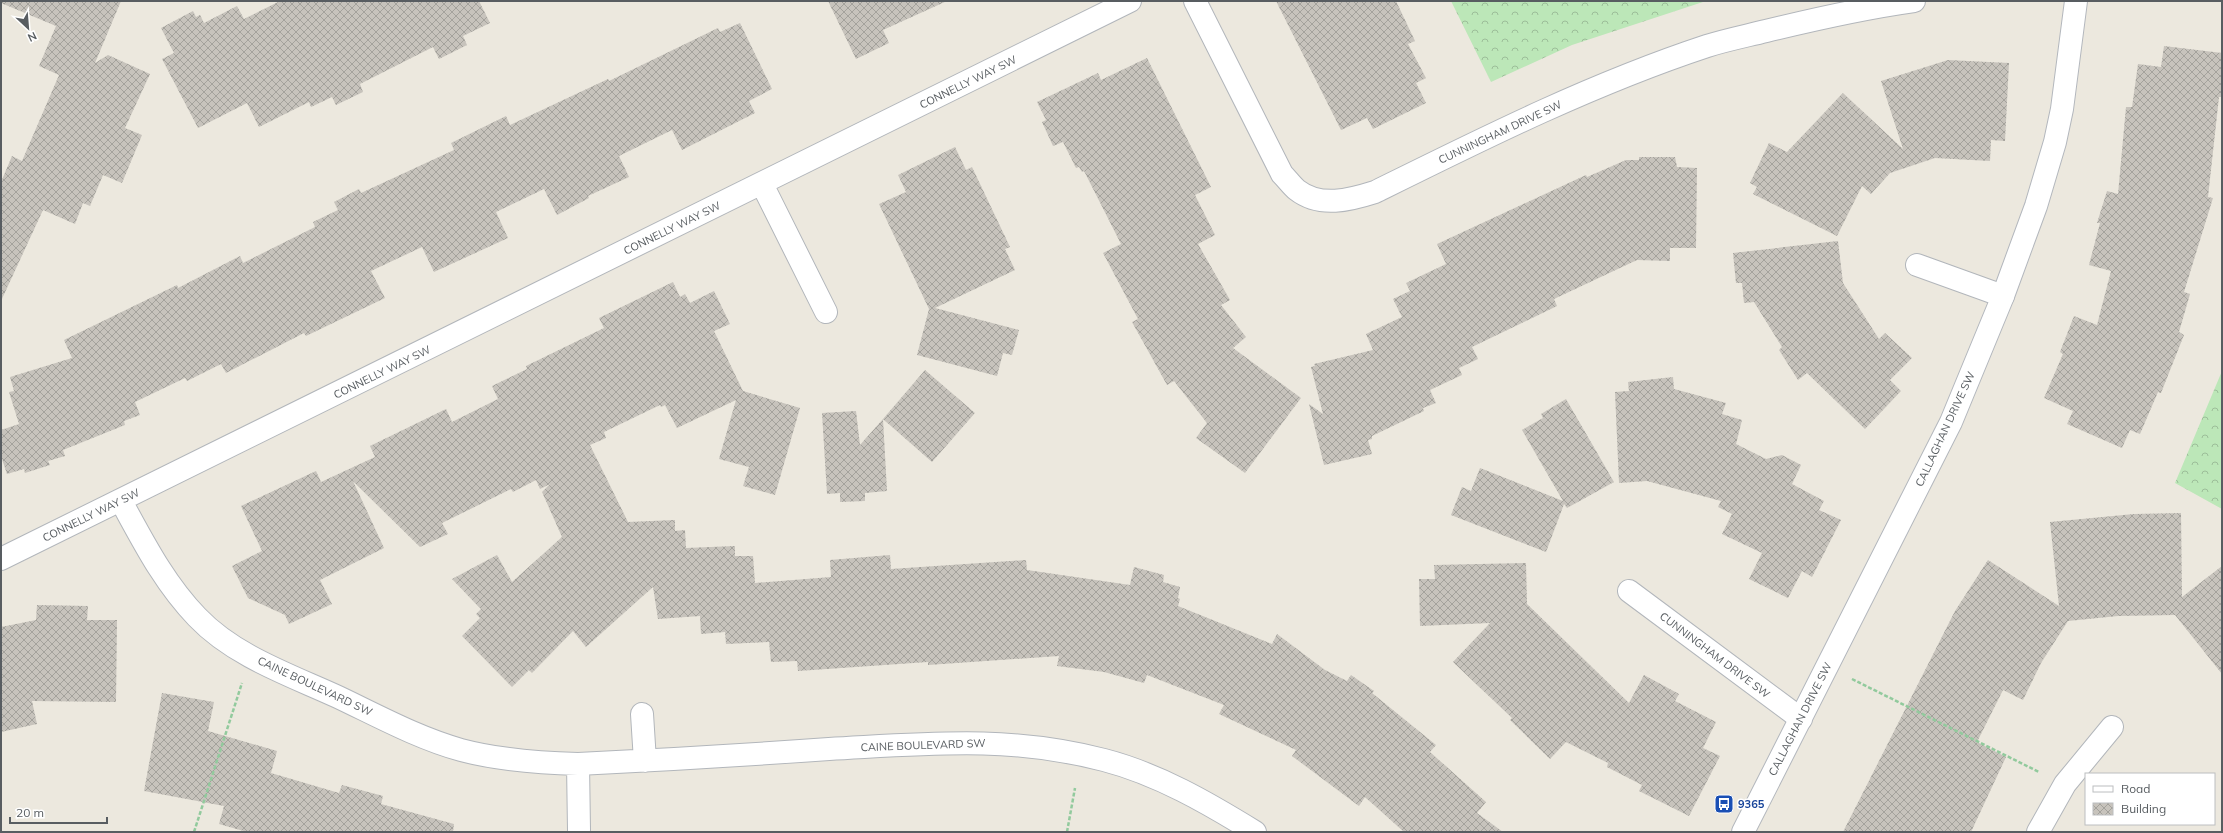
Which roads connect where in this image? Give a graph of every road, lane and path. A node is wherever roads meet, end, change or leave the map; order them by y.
1 (1130, 1) edge
2 (1196, 1) edge
3 (1914, 1) edge
4 (2076, 1) edge
5 (762, 184) junction
6 (1917, 265) dead end
7 (2003, 296) junction
8 (826, 312) dead end
9 (121, 500) junction
10 (1, 559) edge
11 (1629, 591) dead end
12 (250, 656) junction
13 (1827, 666) junction
14 (642, 714) dead end
15 (1801, 719) junction
16 (2112, 727) dead end
17 (645, 761) junction
18 (578, 764) junction
19 (2065, 784) junction
20 (1075, 788) dead end
21 (579, 830) dead end
22 (194, 832) edge
23 (1067, 832) edge
24 (1255, 832) edge
25 (1743, 832) edge
26 (2038, 832) edge

1 - 5 street, CONNELLY WAY SW
2 - 3 street, CUNNINGHAM DRIVE SW
4 - 7 street, CALLAGHAN DRIVE SW
5 - 8 street
5 - 9 street, CONNELLY WAY SW
6 - 7 street
7 - 13 street, CALLAGHAN DRIVE SW
9 - 10 street, CONNELLY WAY SW
9 - 12 street, CAINE BOULEVARD SW
11 - 15 street, CUNNINGHAM DRIVE SW
12 - 18 street, CAINE BOULEVARD SW
12 - 22 path
13 - 15 street, CALLAGHAN DRIVE SW
13 - 19 path
14 - 17 street
15 - 25 street, CALLAGHAN DRIVE SW
16 - 19 street
17 - 18 street, CAINE BOULEVARD SW
17 - 24 street, CAINE BOULEVARD SW
18 - 21 street
19 - 26 street
20 - 23 path

